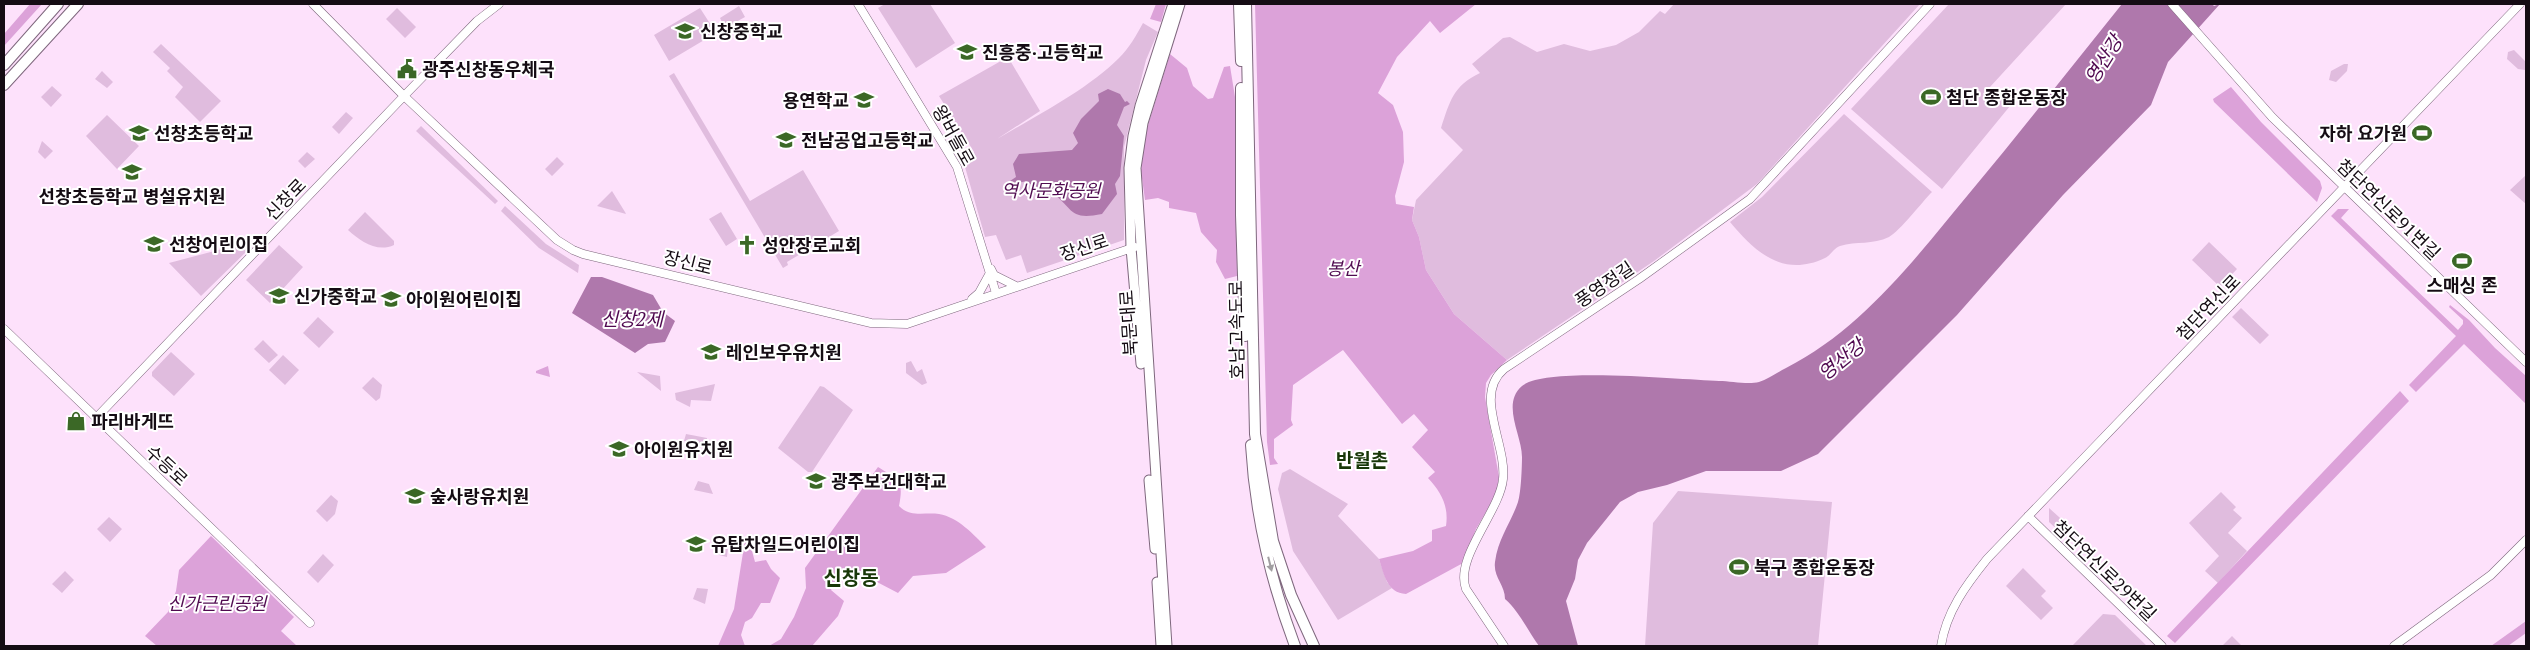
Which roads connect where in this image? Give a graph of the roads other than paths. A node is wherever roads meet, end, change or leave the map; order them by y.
1 (52, 4) edge
2 (58, 4) edge
3 (71, 4) edge
4 (78, 4) edge
5 (313, 4) edge
6 (499, 4) edge
7 (858, 4) edge
8 (1173, 4) edge
9 (1180, 4) edge
10 (1239, 4) edge
11 (1246, 4) edge
12 (1930, 4) edge
13 (2172, 4) edge
14 (2520, 4) edge
15 (4, 58) edge
16 (4, 65) edge
17 (4, 80) edge
18 (4, 85) edge
19 (404, 96) junction
20 (2344, 187) junction
21 (1135, 247) junction
22 (987, 264) junction
23 (990, 273) junction
24 (1016, 286) junction
25 (996, 293) junction
26 (968, 302) junction
27 (4, 329) edge
28 (2526, 362) edge
29 (96, 418) junction
30 (1256, 465) junction
31 (1260, 498) junction
32 (2028, 516) junction
33 (2526, 540) edge
34 (1273, 541) junction
35 (310, 623) dead end
36 (1161, 646) edge
37 (1167, 646) edge
38 (1295, 646) edge
39 (1314, 646) edge
40 (1319, 646) edge
41 (1504, 646) edge
42 (1941, 646) edge
43 (2162, 646) edge
44 (2394, 646) edge

1 - 15 highway
2 - 16 highway
3 - 17 highway
4 - 18 highway
5 - 19 street, 장신로
6 - 19 street, 신창로
7 - 22 street, 왕버들로
8 - 21 main road, 북문대로
9 - 21 main road, 북문대로
10 - 30 highway, 호남고속도로
11 - 30 highway, 호남고속도로
12 - 41 street, 풍영정길
13 - 20 street, 첨단연신로91번길
14 - 20 street, 첨단연신로
19 - 26 street, 장신로
19 - 29 street, 신창로
20 - 28 street, 첨단연신로91번길
20 - 32 street, 첨단연신로
21 - 24 street, 장신로
21 - 36 main road, 북문대로
21 - 37 main road, 북문대로
22 - 23 street, 왕버들로
22 - 24 street
23 - 25 street, 왕버들로
23 - 26 street
24 - 25 street, 장신로
25 - 26 street, 장신로
27 - 29 street, 수등로
29 - 35 street, 수등로
30 - 31 highway, 호남고속도로
31 - 34 highway, 호남고속도로
31 -> 38 highway, 호남고속도로
32 - 42 street, 첨단연신로
32 - 43 street, 첨단연신로29번길
33 - 44 street
34 - 39 highway, 호남고속도로
34 - 40 highway

